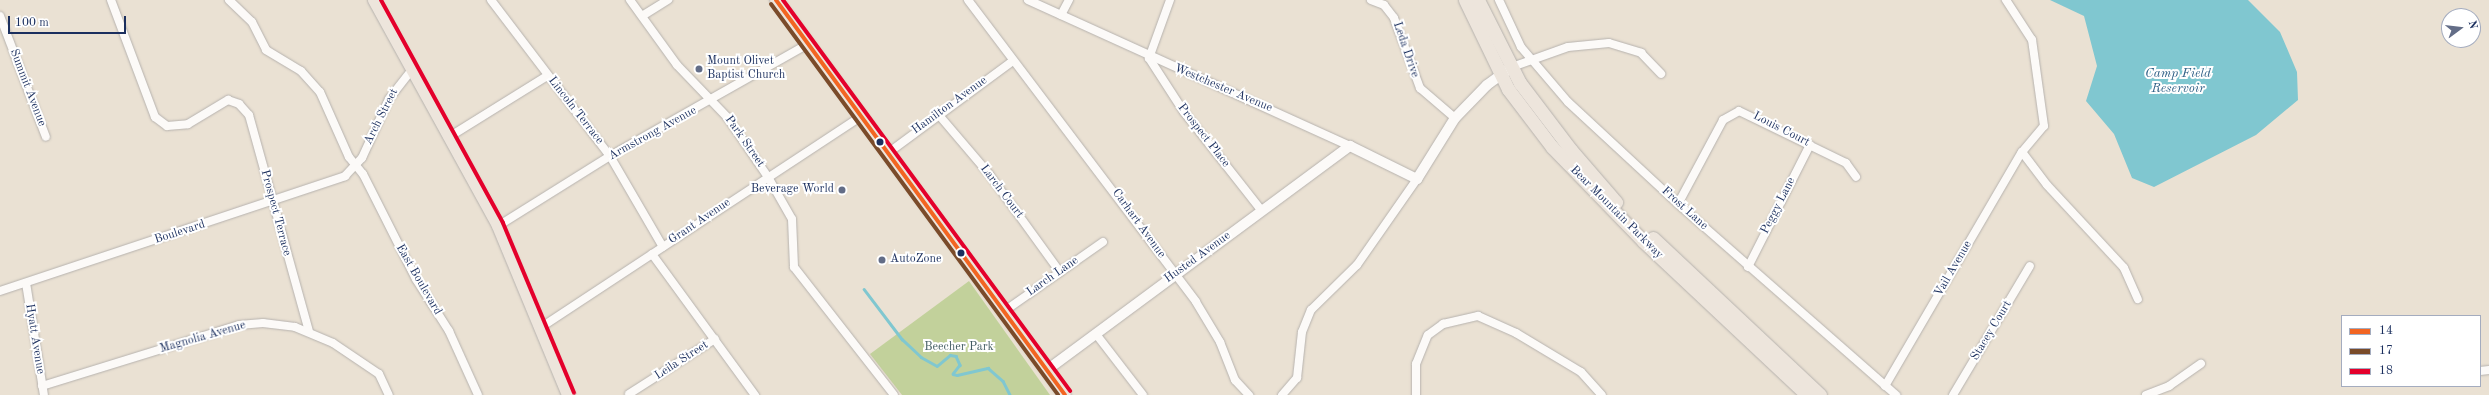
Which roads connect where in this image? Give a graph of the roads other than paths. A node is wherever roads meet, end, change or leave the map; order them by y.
1 (111, 0) edge
2 (229, 0) edge
3 (374, 0) edge
4 (491, 0) edge
5 (630, 0) edge
6 (668, 0) edge
7 (776, 0) edge
8 (968, 0) edge
9 (1028, 0) edge
10 (1069, 0) edge
11 (1170, 0) edge
12 (1371, 0) edge
13 (1466, 0) edge
14 (1478, 0) edge
15 (1499, 0) edge
16 (2006, 0) edge
17 (1062, 15) junction
18 (0, 16) edge
19 (642, 16) junction
20 (808, 44) junction
21 (1149, 58) junction
22 (1529, 59) junction
23 (1013, 61) junction
24 (1512, 67) junction
25 (411, 72) junction
26 (1661, 74) dead end
27 (1501, 75) junction
28 (547, 76) junction
29 (714, 100) junction
30 (938, 114) junction
31 (861, 116) junction
32 (1455, 118) junction
33 (46, 137) dead end
34 (449, 137) junction
35 (1810, 145) junction
36 (1350, 146) junction
37 (2022, 152) junction
38 (888, 153) junction
39 (610, 156) junction
40 (356, 166) junction
41 (1856, 176) dead end
42 (768, 177) junction
43 (1417, 179) junction
44 (272, 203) junction
45 (1678, 204) junction
46 (1262, 211) junction
47 (498, 226) junction
48 (1103, 242) dead end
49 (663, 247) junction
50 (652, 254) junction
51 (2030, 266) dead end
52 (1748, 267) junction
53 (1060, 272) junction
54 (1176, 275) junction
55 (26, 283) junction
56 (0, 291) edge
57 (2138, 299) dead end
58 (1003, 312) junction
59 (540, 328) junction
60 (309, 331) junction
61 (1096, 334) junction
62 (715, 339) junction
63 (2201, 364) dead end
64 (1047, 370) junction
65 (42, 386) junction
66 (1884, 386) junction
67 (629, 394) edge
68 (1598, 394) edge
69 (44, 395) edge
70 (389, 395) edge
71 (478, 395) edge
72 (568, 395) edge
73 (755, 395) edge
74 (894, 395) edge
75 (1065, 395) edge
76 (1143, 395) edge
77 (1249, 395) edge
78 (1282, 395) edge
79 (1416, 395) edge
80 (1807, 395) edge
81 (1820, 395) edge
82 (1896, 395) edge
83 (1953, 395) edge
84 (2146, 395) edge

1 - 44 street, Prospect Terrace
2 - 40 street, East Boulevard
3 - 25 main road
4 - 28 street, Lincoln Terrace
5 - 19 street, Park Street
6 - 19 street
7 - 20 main road
8 - 23 street, Carhart Avenue
9 - 17 street, Westchester Avenue
10 - 17 street
11 - 21 street
12 - 32 street, Leda Drive
13 - 27 highway, Bear Mountain Parkway
14 - 24 highway, Bear Mountain Parkway
15 - 22 street, Frost Lane
16 - 37 street, Vail Avenue
17 - 21 street, Westchester Avenue
18 - 33 street, Summit Avenue
19 - 29 street, Park Street
20 - 29 street, Armstrong Avenue
20 - 31 main road
21 - 36 street, Westchester Avenue
21 - 46 street, Prospect Place
22 - 24 street
22 - 26 street
22 - 45 street, Frost Lane
23 - 30 street, Hamilton Avenue
23 - 54 street, Carhart Avenue
24 - 27 street
24 - 81 highway, Bear Mountain Parkway
25 - 34 main road
25 - 40 street, Arch Street
27 - 32 street
27 - 80 highway, Bear Mountain Parkway
28 - 34 street
28 - 39 street, Lincoln Terrace
29 - 39 street, Armstrong Avenue
29 - 42 street, Park Street
30 - 38 street, Hamilton Avenue
30 - 53 street, Larch Court
31 - 38 main road
31 - 42 street, Grant Avenue
32 - 43 street
34 - 47 main road
35 - 41 street, Louis Court
35 - 45 street, Louis Court
35 - 52 street, Peggy Lane
36 - 43 street, Westchester Avenue
36 - 46 street, Husted Avenue
37 - 57 street
37 - 66 street, Vail Avenue
38 - 58 main road
39 - 47 street, Armstrong Avenue
39 - 49 street, Lincoln Terrace
40 - 44 street, Boulevard
40 - 71 street, East Boulevard
42 - 49 street, Grant Avenue
42 - 74 street, Park Street
43 - 78 street
44 - 55 street, Boulevard
44 - 60 street, Prospect Terrace
45 - 52 street, Frost Lane
46 - 54 street, Husted Avenue
47 - 59 main road
48 - 53 street, Larch Lane
49 - 50 street, Grant Avenue
50 - 59 street, Grant Avenue
50 - 62 street
51 - 83 street, Stacey Court
52 - 66 street, Frost Lane
53 - 58 street, Larch Lane
54 - 61 street, Husted Avenue
54 - 77 street, Carhart Avenue
55 - 56 street, Boulevard
55 - 65 street, Hyatt Avenue
58 - 64 main road
59 - 72 main road
60 - 65 street, Magnolia Avenue
60 - 70 street, Magnolia Avenue
61 - 64 street, Husted Avenue
61 - 76 street
62 - 67 street, Leila Street
62 - 73 street
63 - 84 street
64 - 75 main road
65 - 69 street, Hyatt Avenue
66 - 82 street, Frost Lane
68 - 79 street

